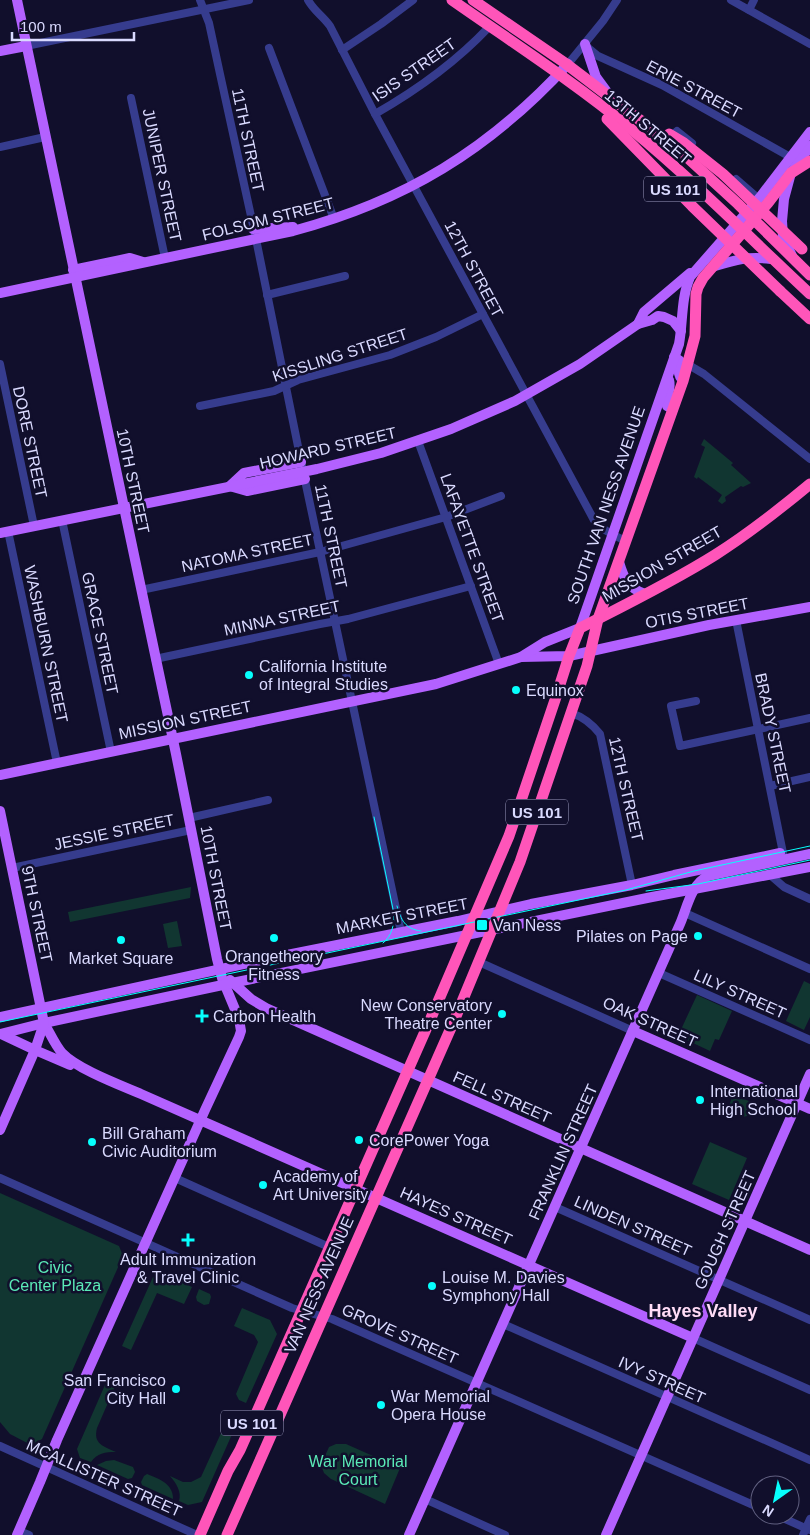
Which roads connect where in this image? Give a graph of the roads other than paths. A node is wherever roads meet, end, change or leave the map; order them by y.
1 (17, 0) edge
2 (200, 0) edge
3 (249, 0) edge
4 (308, 0) edge
5 (413, 0) edge
6 (451, 0) edge
7 (474, 0) edge
8 (617, 0) edge
9 (731, 0) edge
10 (754, 0) edge
11 (204, 8) junction
12 (749, 10) junction
13 (489, 27) junction
14 (585, 44) junction
15 (810, 44) edge
16 (26, 46) junction
17 (269, 48) dead end
18 (342, 50) junction
19 (0, 51) edge
20 (568, 64) junction
21 (558, 75) junction
22 (572, 84) junction
23 (609, 95) junction
24 (132, 98) dead end
25 (375, 114) junction
26 (638, 119) junction
27 (810, 132) edge
28 (46, 137) junction
29 (668, 140) junction
30 (0, 146) edge
31 (810, 146) edge
32 (792, 158) junction
33 (810, 161) edge
34 (791, 172) junction
35 (414, 185) junction
36 (759, 199) junction
37 (750, 216) junction
38 (334, 219) junction
39 (307, 227) junction
40 (253, 229) junction
41 (740, 229) junction
42 (256, 239) junction
43 (810, 254) edge
44 (792, 256) junction
45 (165, 258) junction
46 (771, 259) junction
47 (699, 266) junction
48 (712, 267) junction
49 (74, 273) junction
50 (810, 275) edge
51 (345, 276) dead end
52 (0, 293) edge
53 (267, 295) junction
54 (810, 295) edge
55 (483, 314) junction
56 (810, 319) edge
57 (638, 324) junction
58 (681, 331) junction
59 (674, 357) junction
60 (0, 364) edge
61 (688, 364) junction
62 (668, 377) junction
63 (683, 381) junction
64 (286, 386) junction
65 (527, 395) junction
66 (200, 406) dead end
67 (673, 409) junction
68 (418, 441) junction
69 (810, 459) edge
70 (303, 471) junction
71 (810, 484) edge
72 (502, 496) dead end
73 (124, 508) junction
74 (446, 518) junction
75 (62, 520) junction
76 (34, 526) junction
77 (4, 532) edge
78 (613, 535) junction
79 (626, 541) junction
80 (320, 552) junction
81 (619, 562) junction
82 (471, 586) junction
83 (140, 590) junction
84 (645, 594) junction
85 (810, 607) edge
86 (598, 619) junction
87 (736, 620) junction
88 (335, 621) junction
89 (580, 628) junction
90 (591, 650) junction
91 (569, 656) junction
92 (521, 657) junction
93 (155, 659) junction
94 (499, 664) junction
95 (696, 701) dead end
96 (352, 702) junction
97 (571, 713) junction
98 (810, 718) edge
99 (757, 729) junction
100 (172, 739) junction
101 (111, 752) junction
102 (57, 764) junction
103 (0, 775) edge
104 (810, 777) edge
105 (770, 786) junction
106 (268, 800) dead end
107 (0, 811) edge
108 (189, 818) junction
109 (191, 830) junction
110 (810, 847) edge
111 (783, 853) junction
112 (810, 854) edge
113 (810, 862) edge
114 (810, 867) edge
115 (12, 868) junction
116 (783, 872) junction
117 (770, 874) junction
118 (632, 886) junction
119 (694, 890) junction
120 (810, 899) edge
121 (500, 911) junction
122 (684, 913) junction
123 (473, 917) junction
124 (492, 930) junction
125 (401, 932) junction
126 (466, 935) junction
127 (479, 962) junction
128 (219, 969) junction
129 (810, 969) edge
130 (659, 973) junction
131 (229, 984) junction
132 (42, 1008) junction
133 (0, 1017) edge
134 (44, 1023) junction
135 (633, 1031) junction
136 (1, 1034) edge
137 (810, 1040) edge
138 (35, 1050) junction
139 (90, 1071) junction
140 (407, 1071) junction
141 (810, 1074) edge
142 (428, 1080) junction
143 (797, 1103) junction
144 (810, 1109) edge
145 (200, 1120) junction
146 (0, 1130) edge
147 (581, 1148) junction
148 (0, 1178) edge
149 (175, 1178) junction
150 (356, 1188) junction
151 (375, 1197) junction
152 (555, 1207) junction
153 (745, 1221) junction
154 (146, 1242) junction
155 (330, 1247) junction
156 (810, 1250) edge
157 (529, 1265) junction
158 (719, 1280) junction
159 (302, 1310) junction
160 (323, 1316) junction
161 (810, 1320) edge
162 (503, 1324) junction
163 (693, 1338) junction
164 (477, 1382) junction
165 (810, 1390) edge
166 (667, 1397) junction
167 (0, 1446) edge
168 (642, 1455) junction
169 (810, 1460) edge
170 (46, 1467) junction
171 (425, 1500) junction
172 (750, 1504) edge
173 (810, 1519) edge
174 (795, 1525) edge
175 (806, 1531) edge
176 (22, 1534) edge
177 (199, 1535) edge
178 (227, 1535) edge
179 (409, 1535) edge
180 (505, 1535) edge
181 (606, 1535) edge

1 - 16 main road, 10TH STREET
2 - 11 street, 11TH STREET
3 - 11 street
4 - 18 street, 12TH STREET
5 - 18 street
6 - 13 main road, 13TH STREET
6 - 22 highway, US 101, bridge
7 - 20 main road, 13TH STREET
7 - 26 highway, US 101, bridge
8 - 14 street, FOLSOM STREET
9 - 12 street
10 - 12 street
11 - 16 street
11 - 40 street, 11TH STREET
12 - 15 street
13 - 21 main road, 13TH STREET
13 - 25 street, ISIS STREET
14 - 20 street, FOLSOM STREET
14 - 23 main road
14 - 32 street, ERIE STREET
16 - 19 main road
16 - 28 main road, 10TH STREET
17 - 38 street
18 - 25 street, 12TH STREET
20 - 21 main road, FOLSOM STREET
20 - 23 main road, 13TH STREET
21 - 35 main road, FOLSOM STREET
21 - 41 main road, 13TH STREET
22 - 54 highway, bridge
22 - 56 highway, US 101, bridge
23 - 29 main road, 13TH STREET
24 - 45 street, JUNIPER STREET
25 - 35 street, 12TH STREET
26 - 43 highway, US 101, bridge
26 - 50 highway, bridge
27 - 32 main road, SOUTH VAN NESS AVENUE
28 - 30 street
28 - 49 main road, 10TH STREET
29 - 36 street, 13TH STREET
29 - 37 main road, 13TH STREET
31 - 34 main road, SOUTH VAN NESS AVENUE
32 - 36 main road, SOUTH VAN NESS AVENUE
33 - 34 highway, US 101
34 - 37 highway, SOUTH VAN NESS AVENUE / US 101
34 - 44 main road
35 - 38 main road, FOLSOM STREET
35 - 55 street, 12TH STREET
36 - 37 main road, SOUTH VAN NESS AVENUE
37 - 41 highway, SOUTH VAN NESS AVENUE / US 101
37 - 44 main road, 13TH STREET
38 - 39 main road, FOLSOM STREET
39 - 40 main road
39 - 42 main road, FOLSOM STREET
40 - 42 street, 11TH STREET
41 - 46 main road, 13TH STREET
41 - 47 main road, SOUTH VAN NESS AVENUE
41 - 48 highway, SOUTH VAN NESS AVENUE / US 101
42 - 45 main road, FOLSOM STREET
42 - 53 street, 11TH STREET
44 - 50 main road, 13TH STREET
45 - 49 main road, FOLSOM STREET
46 - 48 main road
46 - 54 main road, 13TH STREET
47 - 57 main road, HOWARD STREET
47 - 58 main road, SOUTH VAN NESS AVENUE
48 - 61 highway, SOUTH VAN NESS AVENUE / US 101
49 - 52 main road, FOLSOM STREET
49 - 73 main road, 10TH STREET
51 - 53 street
53 - 64 street, 11TH STREET
55 - 64 street, KISSLING STREET
55 - 65 street, 12TH STREET
57 - 58 main road, HOWARD STREET
57 - 65 main road, HOWARD STREET
58 - 59 main road, SOUTH VAN NESS AVENUE
59 - 62 main road, SOUTH VAN NESS AVENUE
59 - 63 main road
60 - 76 street, DORE STREET
61 - 63 highway, SOUTH VAN NESS AVENUE / US 101
61 - 69 street
62 - 67 main road
62 - 78 main road, SOUTH VAN NESS AVENUE
63 - 67 highway, SOUTH VAN NESS AVENUE / US 101
64 - 66 street, KISSLING STREET
64 - 70 street, 11TH STREET
65 - 68 main road, HOWARD STREET
65 - 78 street, 12TH STREET
67 - 79 highway, SOUTH VAN NESS AVENUE / US 101
68 - 70 main road, HOWARD STREET
68 - 74 street, LAFAYETTE STREET
70 - 73 main road, HOWARD STREET
70 - 80 street, 11TH STREET
71 - 84 highway, MISSION STREET
72 - 74 street, NATOMA STREET
73 - 75 main road, HOWARD STREET
73 - 83 main road, 10TH STREET
74 - 80 street, NATOMA STREET
74 - 82 street, LAFAYETTE STREET
75 - 76 main road, HOWARD STREET
75 - 101 street, GRACE STREET
76 - 77 main road, HOWARD STREET
77 - 102 street, WASHBURN STREET
78 - 79 street, 12TH STREET
78 - 89 main road, SOUTH VAN NESS AVENUE
79 - 81 highway, SOUTH VAN NESS AVENUE / US 101
80 - 83 street, NATOMA STREET
80 - 88 street, 11TH STREET
81 - 84 main road
81 - 86 highway, SOUTH VAN NESS AVENUE / US 101
82 - 88 street, MINNA STREET
82 - 94 street, LAFAYETTE STREET
83 - 93 main road, 10TH STREET
84 - 86 highway, MISSION STREET
85 - 87 main road, OTIS STREET
86 - 89 highway, MISSION STREET
86 - 90 highway, SOUTH VAN NESS AVENUE / US 101
87 - 90 main road, OTIS STREET
87 - 99 street, BRADY STREET
88 - 93 street, MINNA STREET
88 - 96 street, 11TH STREET
89 - 91 highway, SOUTH VAN NESS AVENUE / US 101
89 - 92 main road, MISSION STREET
90 - 91 main road, MISSION STREET
90 - 97 highway, SOUTH VAN NESS AVENUE / US 101
91 - 92 main road, MISSION STREET
91 - 123 highway, SOUTH VAN NESS AVENUE / US 101
92 - 94 main road, MISSION STREET
93 - 100 main road, 10TH STREET
94 - 96 main road, MISSION STREET
95 - 99 street
96 - 100 main road, MISSION STREET
96 - 125 street, 11TH STREET
97 - 118 street, 12TH STREET
97 - 121 highway, SOUTH VAN NESS AVENUE / US 101
98 - 99 street
99 - 105 street, BRADY STREET
100 - 101 main road, MISSION STREET
100 - 108 main road, 10TH STREET
101 - 102 main road, MISSION STREET
102 - 103 main road, MISSION STREET
104 - 105 street
105 - 111 street, BRADY STREET
106 - 108 street, JESSIE STREET
107 - 115 main road, 9TH STREET
108 - 109 main road, 10TH STREET
109 - 115 street, JESSIE STREET
109 - 128 main road, 10TH STREET
110 - 111 main road, MARKET STREET
111 - 118 main road, MARKET STREET
112 - 119 main road, MARKET STREET
113 - 116 main road, MARKET STREET
114 - 116 main road, MARKET STREET
115 - 132 main road, 9TH STREET
116 - 117 main road, MARKET STREET
117 - 119 main road, MARKET STREET
117 - 120 street
118 - 121 main road, MARKET STREET
119 - 122 main road, FRANKLIN STREET
119 - 124 main road, MARKET STREET
121 - 123 main road, MARKET STREET
121 - 124 highway, VAN NESS AVENUE / US 101
122 - 129 street
122 - 130 main road, FRANKLIN STREET
123 - 125 main road, MARKET STREET
123 - 126 highway, VAN NESS AVENUE / US 101
124 - 126 main road, MARKET STREET
124 - 127 highway, VAN NESS AVENUE / US 101
125 - 128 main road, MARKET STREET
126 - 131 main road, MARKET STREET
126 - 140 highway, VAN NESS AVENUE / US 101
127 - 135 street, OAK STREET
127 - 142 highway, VAN NESS AVENUE / US 101
128 - 131 main road, 10TH STREET
128 - 132 main road, MARKET STREET
130 - 135 main road, FRANKLIN STREET
130 - 137 street, LILY STREET
131 - 134 main road, MARKET STREET
131 - 140 main road, FELL STREET
131 - 145 main road, 10TH STREET
132 - 133 main road, MARKET STREET
132 - 134 main road, 9TH STREET
134 - 136 main road, MARKET STREET
134 - 138 main road
134 - 139 main road
135 - 143 main road, OAK STREET
135 - 147 main road, FRANKLIN STREET
136 - 138 main road
138 - 139 main road
138 - 146 main road
139 - 145 main road, HAYES STREET
140 - 142 main road, FELL STREET
140 - 150 highway, VAN NESS AVENUE / US 101
141 - 143 main road, GOUGH STREET
142 - 147 main road, FELL STREET
142 - 151 highway, VAN NESS AVENUE / US 101
143 - 144 main road, OAK STREET
143 - 153 main road, GOUGH STREET
145 - 149 main road, 10TH STREET
145 - 150 main road, HAYES STREET
147 - 152 main road, FRANKLIN STREET
147 - 153 main road, FELL STREET
148 - 154 street, GROVE STREET
149 - 154 main road, 10TH STREET
149 - 155 street
150 - 151 main road, HAYES STREET
150 - 155 highway, VAN NESS AVENUE / US 101
151 - 157 main road, HAYES STREET
151 - 160 highway, VAN NESS AVENUE / US 101
152 - 157 main road, FRANKLIN STREET
152 - 158 street, LINDEN STREET
153 - 156 main road, FELL STREET
153 - 158 main road, GOUGH STREET
154 - 159 street, GROVE STREET
154 - 170 main road, 10TH STREET
155 - 159 highway, VAN NESS AVENUE / US 101
157 - 162 main road, FRANKLIN STREET
157 - 163 main road, HAYES STREET
158 - 161 street, LINDEN STREET
158 - 163 main road, GOUGH STREET
159 - 160 street, GROVE STREET
159 - 177 highway, VAN NESS AVENUE / US 101
160 - 164 street, GROVE STREET
160 - 178 highway, VAN NESS AVENUE / US 101
162 - 164 main road, FRANKLIN STREET
162 - 166 street, IVY STREET
163 - 165 street, HAYES STREET
163 - 166 main road, GOUGH STREET
164 - 168 street, GROVE STREET
164 - 171 main road, FRANKLIN STREET
166 - 168 main road, GOUGH STREET
166 - 169 street, IVY STREET
167 - 170 street, MCALLISTER STREET
168 - 172 street, GROVE STREET
168 - 181 main road, GOUGH STREET
170 - 176 main road, 10TH STREET
170 - 177 street, MCALLISTER STREET
171 - 179 main road, FRANKLIN STREET
171 - 180 street
173 - 175 street
174 - 175 street

